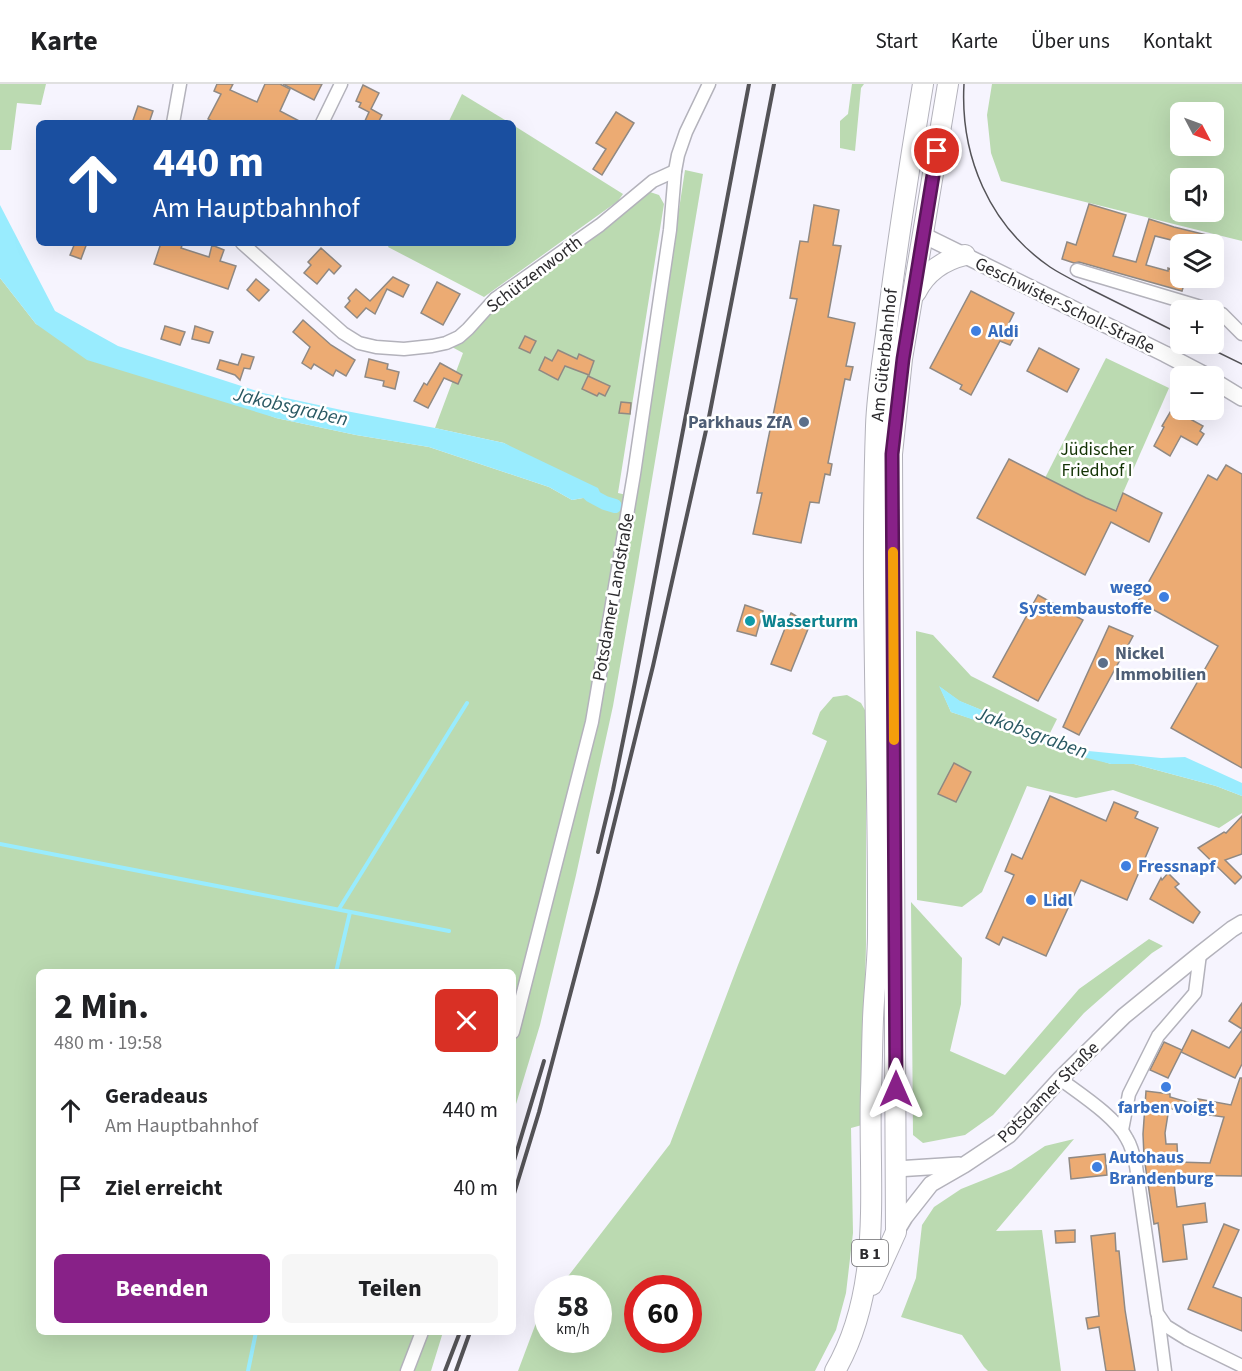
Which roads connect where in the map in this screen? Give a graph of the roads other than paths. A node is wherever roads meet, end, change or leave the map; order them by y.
1 (180, 84) edge
2 (341, 84) edge
3 (709, 84) edge
4 (923, 84) edge
5 (948, 84) edge
6 (174, 120) edge
7 (323, 120) edge
8 (675, 171) junction
9 (900, 223) junction
10 (923, 235) junction
11 (245, 246) edge
12 (262, 246) edge
13 (965, 255) junction
14 (259, 258) junction
15 (1077, 270) dead end
16 (1176, 300) edge
17 (911, 308) junction
18 (1224, 316) edge
19 (1242, 334) edge
20 (1188, 366) edge
21 (1224, 387) edge
22 (1242, 398) edge
23 (884, 670) junction
24 (1242, 923) edge
25 (1200, 954) junction
26 (516, 1020) edge
27 (1060, 1079) junction
28 (1122, 1130) junction
29 (964, 1164) junction
30 (896, 1169) junction
31 (871, 1170) junction
32 (896, 1232) junction
33 (860, 1312) junction
34 (1157, 1313) junction
35 (421, 1335) edge
36 (1242, 1366) edge
37 (407, 1371) edge
38 (835, 1371) edge
39 (1165, 1371) edge

1 - 6 street
2 - 7 street
3 - 8 street, Potsdamer Landstraße
4 - 9 main road, Am Güterbahnhof
5 - 10 main road, B 1
8 - 14 street, Schützenworth
8 - 26 street, Potsdamer Landstraße
9 - 10 main road
9 - 23 main road, Am Güterbahnhof
10 - 13 street, Geschwister-Scholl-Straße
10 - 17 main road, Am Güterbahnhof / B 1
11 - 14 street, Schützenworth
12 - 14 street
13 - 17 main road
13 - 20 street, Geschwister-Scholl-Straße
15 - 16 street, Geschwister-Scholl-Straße
17 - 23 main road, Am Güterbahnhof / B 1
18 - 19 street, Geschwister-Scholl-Straße
21 - 22 street
23 - 30 main road, Am Güterbahnhof / B 1
23 - 31 main road, Am Güterbahnhof
24 - 25 street, Potsdamer Straße
25 - 27 street, Potsdamer Straße
25 - 28 street
27 - 28 street
27 - 29 street, Potsdamer Straße
28 - 34 street
29 - 30 street, Potsdamer Straße
29 - 32 street
30 - 31 main road
30 - 32 main road, B 1
31 - 33 main road, B 1
32 - 33 main road, B 1
33 - 38 main road, B 1
34 - 36 street
34 - 39 street
35 - 37 street

